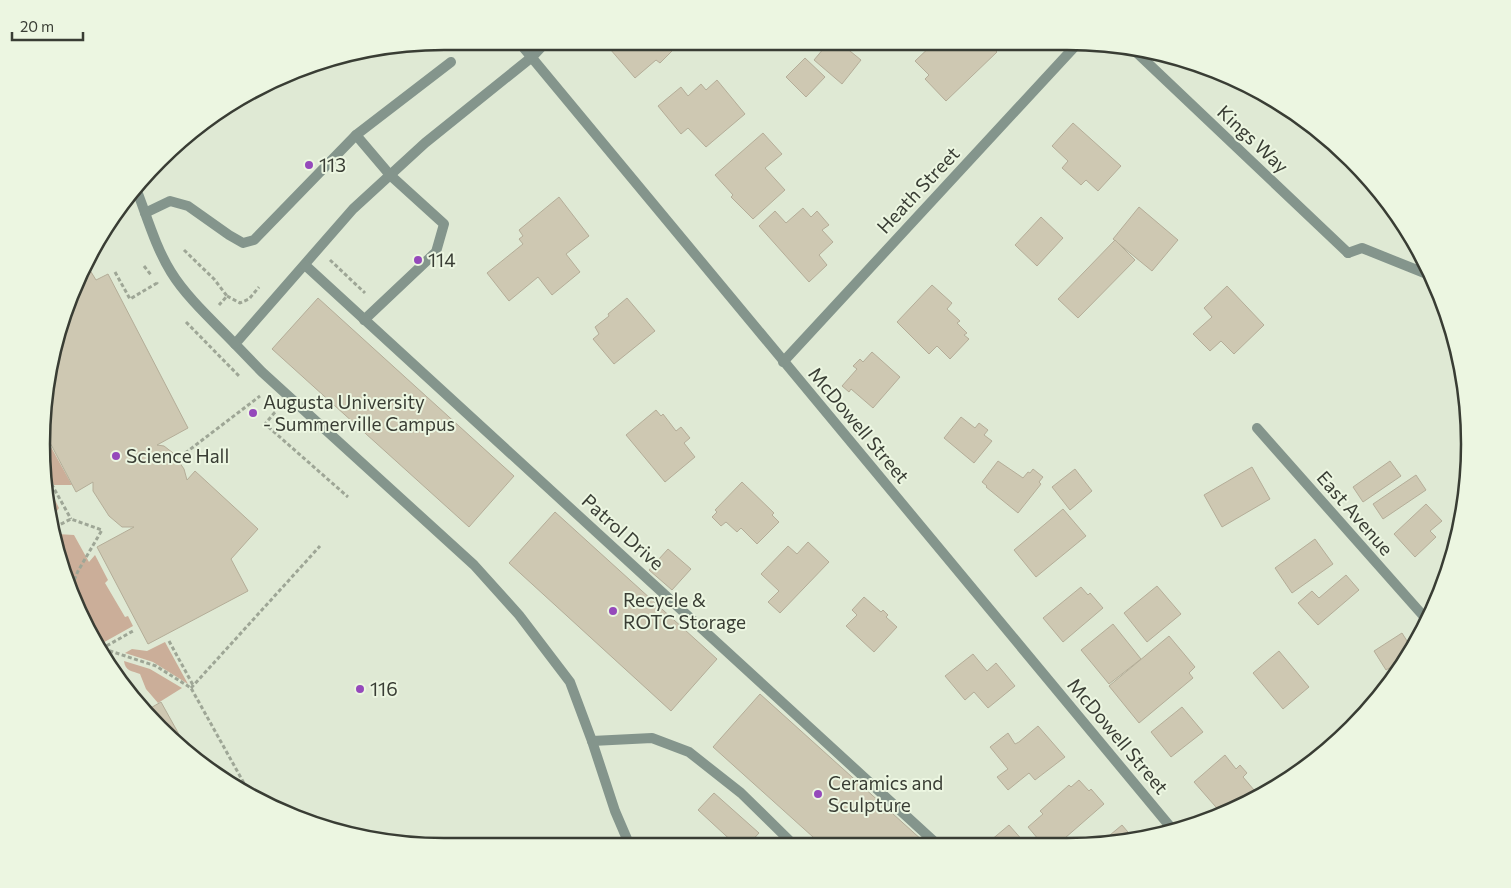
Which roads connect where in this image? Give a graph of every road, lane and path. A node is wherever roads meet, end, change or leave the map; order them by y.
1 (526, 50) edge
2 (539, 50) edge
3 (1071, 50) edge
4 (532, 57) junction
5 (1142, 58) edge
6 (451, 62) dead end
7 (356, 135) junction
8 (390, 175) junction
9 (139, 195) edge
10 (145, 213) junction
11 (184, 250) dead end
12 (328, 258) dead end
13 (305, 265) junction
14 (144, 266) dead end
15 (1421, 271) edge
16 (115, 272) dead end
17 (157, 283) junction
18 (163, 290) dead end
19 (365, 293) dead end
20 (218, 306) dead end
21 (185, 319) dead end
22 (364, 320) junction
23 (235, 344) junction
24 (783, 362) junction
25 (240, 376) dead end
26 (1257, 428) dead end
27 (180, 457) dead end
28 (52, 487) edge
29 (348, 497) dead end
30 (71, 520) junction
31 (59, 525) edge
32 (320, 546) dead end
33 (74, 580) edge
34 (1422, 614) edge
35 (133, 631) dead end
36 (169, 641) dead end
37 (106, 646) edge
38 (109, 652) edge
39 (192, 686) junction
40 (592, 741) junction
41 (244, 783) edge
42 (1170, 825) edge
43 (627, 838) edge
44 (787, 838) edge
45 (930, 838) edge

1 - 4 street, McDowell Street
2 - 4 street
3 - 24 street, Heath Street
4 - 8 street
4 - 24 street, McDowell Street
5 - 15 street, Kings Way
6 - 7 street
7 - 8 street
7 - 10 street
8 - 13 street
8 - 22 street
9 - 10 street
10 - 23 street
11 - 20 path
12 - 19 path
13 - 22 street, Patrol Drive
13 - 23 street
14 - 17 path
16 - 17 path
17 - 18 path
21 - 25 path
22 - 45 street, Patrol Drive
23 - 40 street
24 - 42 street, McDowell Street
26 - 34 street, East Avenue
27 - 29 path
28 - 30 path
30 - 31 path
30 - 33 path
32 - 39 path
35 - 37 path
36 - 39 path
38 - 39 path
39 - 41 path
40 - 43 street
40 - 44 street

